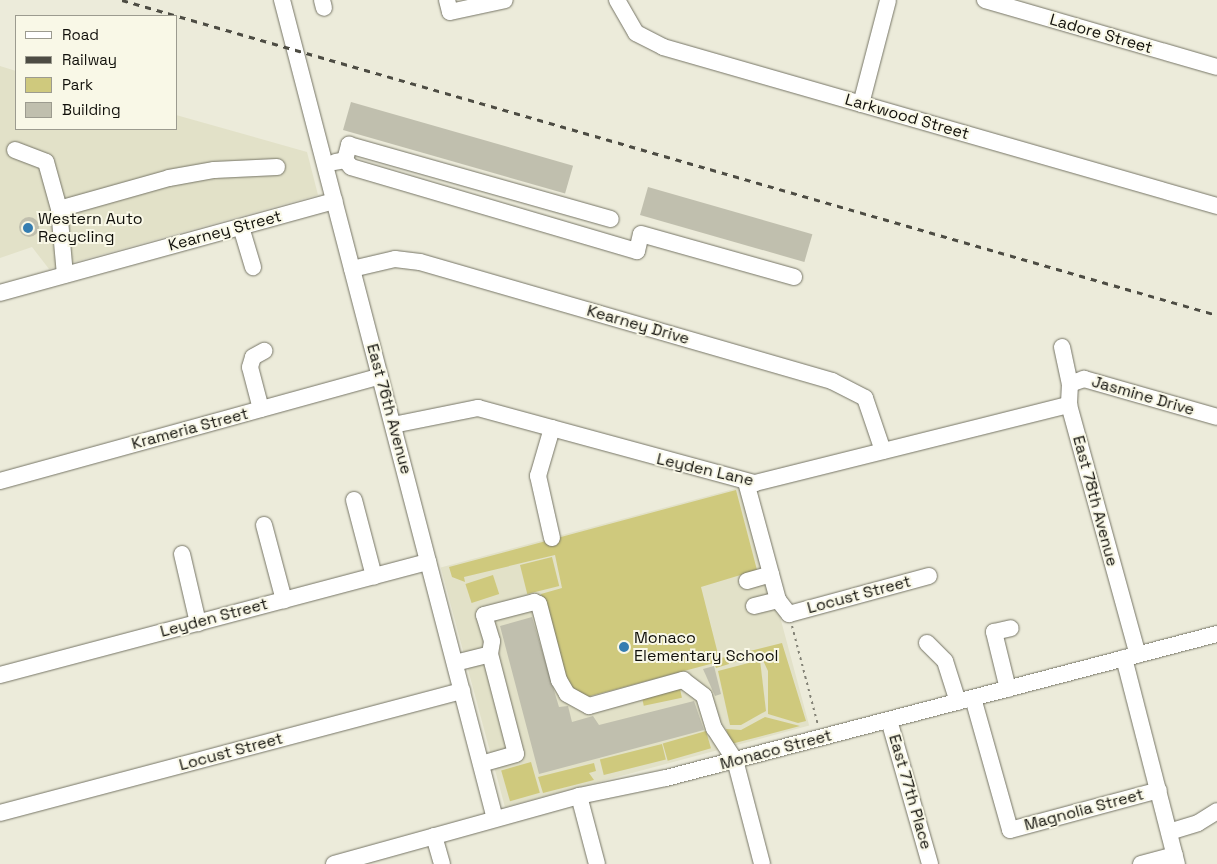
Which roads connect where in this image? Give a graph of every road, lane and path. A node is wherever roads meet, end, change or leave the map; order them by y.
1 (282, 0) edge
2 (447, 0) edge
3 (506, 0) edge
4 (617, 0) edge
5 (888, 0) edge
6 (985, 0) edge
7 (1217, 67) edge
8 (861, 104) junction
9 (15, 150) dead end
10 (345, 160) junction
11 (325, 164) junction
12 (277, 167) dead end
13 (335, 201) junction
14 (1217, 206) edge
15 (59, 209) junction
16 (611, 219) dead end
17 (241, 227) junction
18 (253, 267) dead end
19 (352, 269) junction
20 (65, 275) junction
21 (794, 277) dead end
22 (0, 293) edge
23 (1062, 347) dead end
24 (264, 351) dead end
25 (380, 376) junction
26 (1070, 384) junction
27 (1069, 405) junction
28 (261, 409) junction
29 (1217, 418) edge
30 (393, 425) junction
31 (552, 428) junction
32 (883, 451) junction
33 (0, 481) edge
34 (746, 482) junction
35 (354, 500) dead end
36 (264, 524) dead end
37 (552, 538) dead end
38 (182, 554) dead end
39 (428, 562) junction
40 (771, 574) junction
41 (374, 576) junction
42 (929, 576) dead end
43 (747, 581) dead end
44 (284, 600) junction
45 (778, 600) junction
46 (754, 606) dead end
47 (789, 614) junction
48 (198, 622) junction
49 (1011, 628) dead end
50 (1217, 634) edge
51 (928, 643) dead end
52 (490, 654) junction
53 (1131, 657) junction
54 (455, 663) junction
55 (0, 675) edge
56 (1008, 689) junction
57 (462, 691) junction
58 (966, 700) junction
59 (889, 720) junction
60 (821, 738) junction
61 (735, 760) junction
62 (481, 764) junction
63 (1159, 790) junction
64 (579, 796) junction
65 (1217, 811) edge
66 (0, 813) edge
67 (495, 819) junction
68 (1169, 832) junction
69 (434, 836) junction
70 (1176, 860) edge
71 (334, 864) edge
72 (442, 864) edge
73 (597, 864) edge
74 (762, 864) edge
75 (930, 864) edge
76 (1141, 864) edge

1 - 11 street, East 76th Avenue
2 - 3 street
4 - 8 street, Larkwood Street
5 - 8 street
6 - 7 street, Ladore Street
8 - 14 street, Larkwood Street
9 - 15 street
10 - 11 street
10 - 16 street
10 - 21 street
11 - 13 street, East 76th Avenue
12 - 15 street
13 - 17 street, Kearney Street
13 - 19 street, East 76th Avenue
15 - 20 street
17 - 18 street
17 - 20 street, Kearney Street
19 - 25 street, East 76th Avenue
19 - 32 street, Kearney Drive
20 - 22 street, Kearney Street
23 - 26 street, East 78th Avenue
24 - 28 street
25 - 28 street, Krameria Street
25 - 30 street, East 76th Avenue
26 - 27 street, East 78th Avenue
26 - 29 street, Jasmine Drive
27 - 32 street, Leyden Lane
27 - 53 street, East 78th Avenue
28 - 33 street, Krameria Street
30 - 31 street, Leyden Lane
30 - 39 street, East 76th Avenue
31 - 34 street, Leyden Lane
31 - 37 street
32 - 34 street, Leyden Lane
34 - 40 street
35 - 41 street
36 - 44 street
38 - 48 street
39 - 41 street, Leyden Street
39 - 54 street, East 76th Avenue
40 - 43 street
40 - 45 street
41 - 44 street, Leyden Street
42 - 47 street, Locust Street
44 - 48 street, Leyden Street
45 - 46 street
45 - 47 street
47 - 60 path
48 - 55 street, Leyden Street
49 - 56 street
50 - 53 street, Monaco Street
51 - 58 street
52 - 54 street
52 - 61 street
52 - 62 street
53 - 56 street, Monaco Street
53 - 63 street, East 78th Avenue
54 - 57 street, East 76th Avenue
56 - 58 street, Monaco Street
57 - 62 street, East 76th Avenue
57 - 66 street, Locust Street
58 - 59 street, Monaco Street
58 - 63 street, Magnolia Street
59 - 60 street, Monaco Street
59 - 75 street, East 77th Place
60 - 61 street, Monaco Street
61 - 64 street, Monaco Street
61 - 74 street
62 - 67 street, East 76th Avenue
63 - 68 street, East 78th Avenue
64 - 67 street, Monaco Street
64 - 73 street
65 - 68 street
67 - 69 street, Monaco Street
68 - 70 street, East 78th Avenue
69 - 71 street, Monaco Street
69 - 72 street
70 - 76 street

